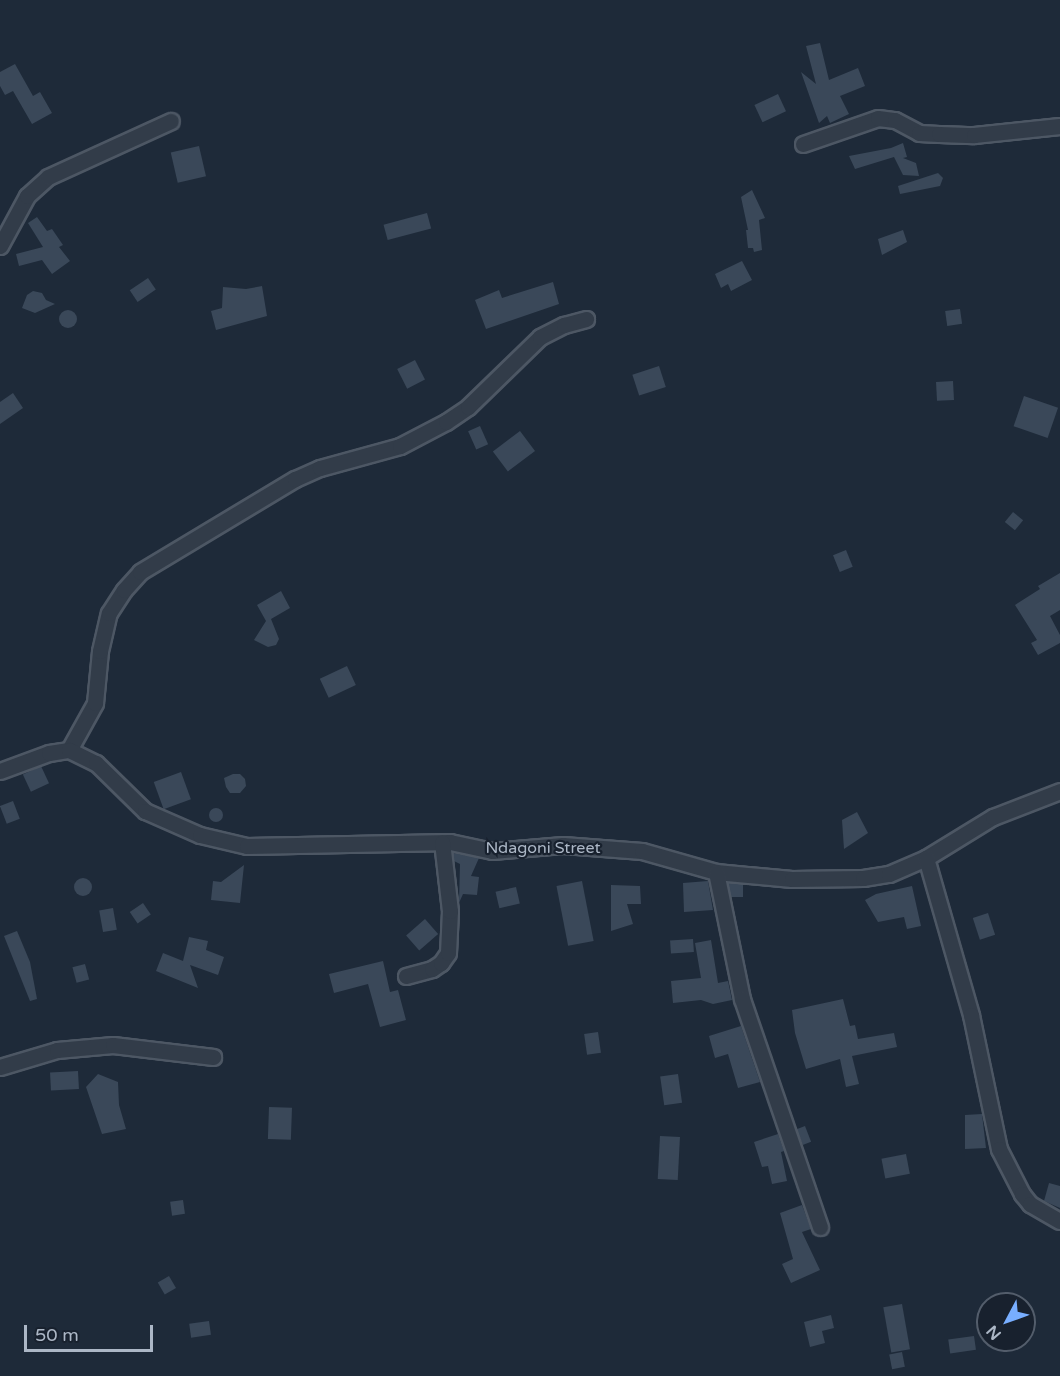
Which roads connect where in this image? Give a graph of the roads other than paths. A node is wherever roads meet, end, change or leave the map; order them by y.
1 (171, 121) dead end
2 (1060, 126) edge
3 (803, 144) dead end
4 (0, 246) edge
5 (586, 319) dead end
6 (69, 750) junction
7 (0, 771) edge
8 (1060, 791) edge
9 (442, 842) junction
10 (926, 858) junction
11 (716, 872) junction
12 (406, 976) dead end
13 (213, 1057) dead end
14 (0, 1067) edge
15 (1060, 1221) edge
16 (820, 1227) dead end

1 - 4 street
2 - 3 street
5 - 6 street
6 - 7 street
6 - 9 street, Ndagoni Street
8 - 10 street, Ndagoni Street
9 - 11 street, Ndagoni Street
9 - 12 street
10 - 11 street, Ndagoni Street
10 - 15 street
11 - 16 street
13 - 14 street

